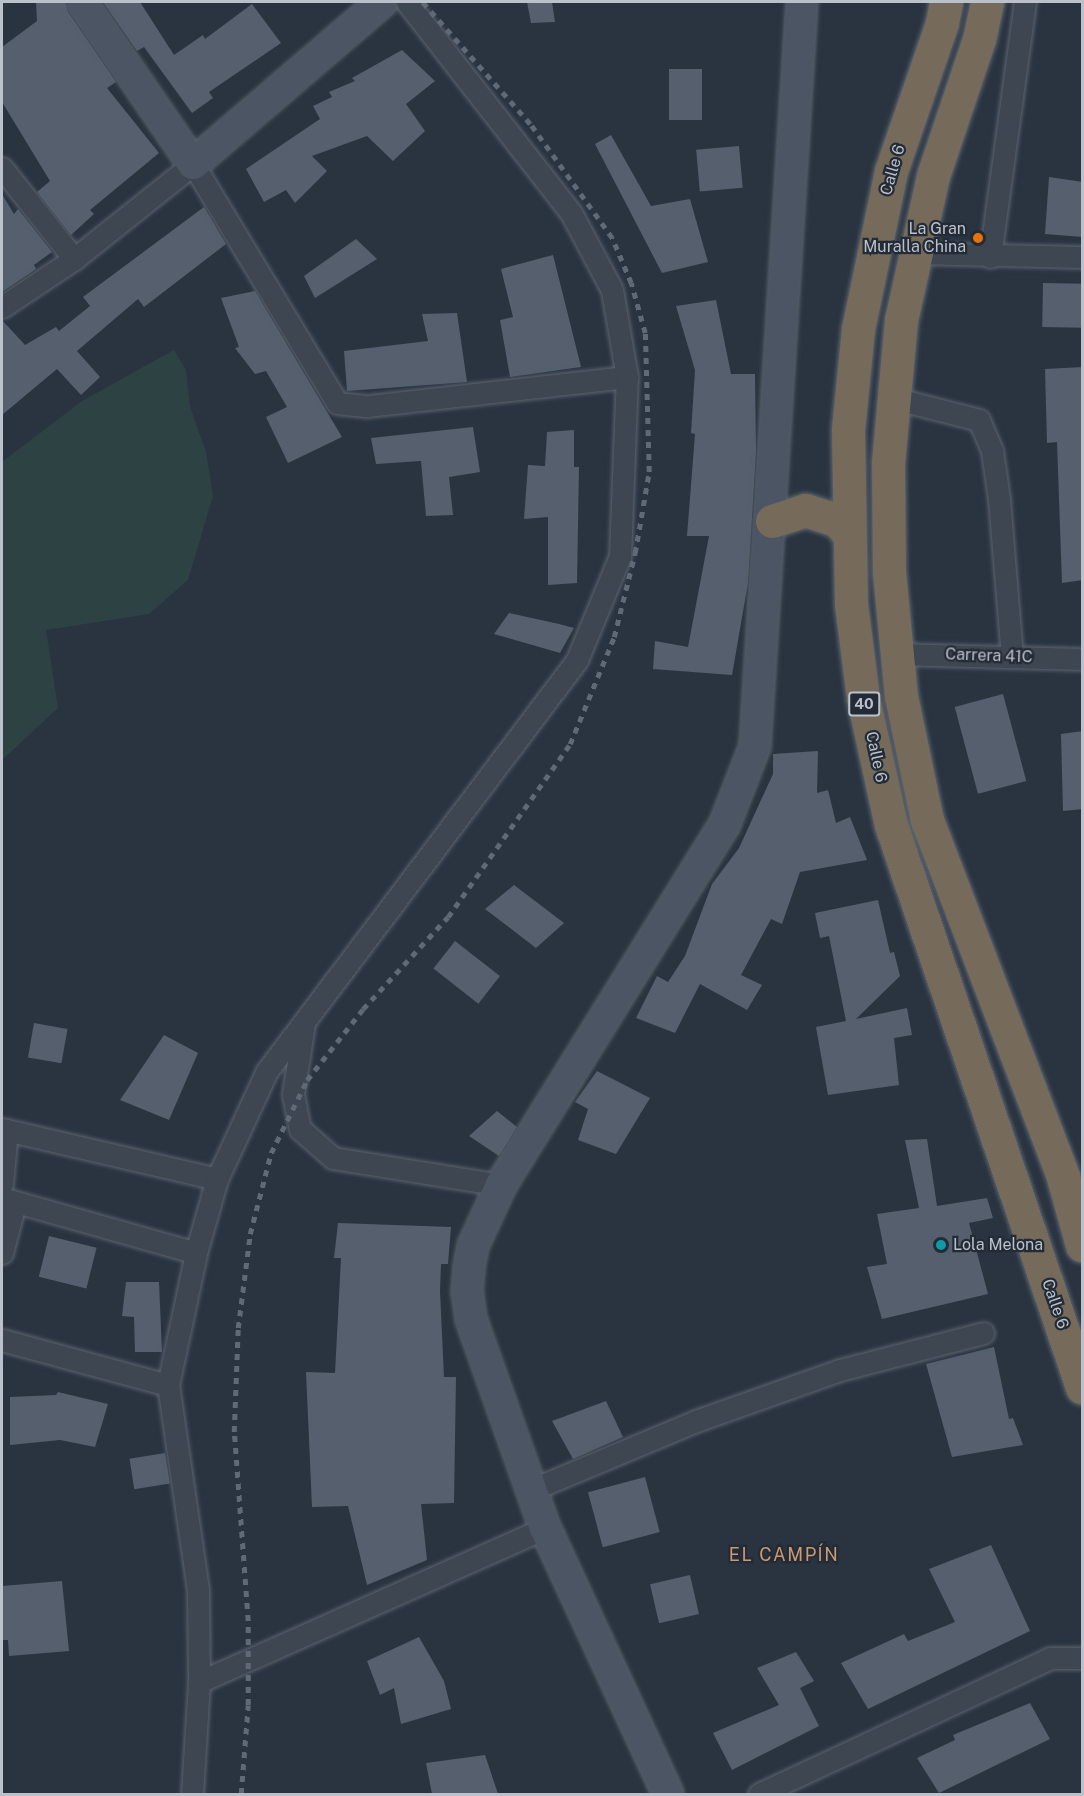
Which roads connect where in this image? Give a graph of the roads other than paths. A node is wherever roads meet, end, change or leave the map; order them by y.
1 (82, 2) edge
2 (382, 2) edge
3 (407, 2) edge
4 (802, 2) edge
5 (946, 2) edge
6 (987, 2) edge
7 (1024, 2) edge
8 (193, 165) junction
9 (2, 168) edge
10 (914, 253) junction
11 (990, 257) junction
12 (1083, 257) edge
13 (74, 259) junction
14 (2, 307) edge
15 (627, 377) junction
16 (893, 398) junction
17 (772, 521) junction
18 (847, 532) junction
19 (896, 654) junction
20 (1012, 657) junction
21 (1083, 659) edge
22 (304, 1022) junction
23 (4, 1130) edge
24 (1073, 1174) edge
25 (218, 1179) junction
26 (2, 1184) edge
27 (501, 1185) junction
28 (8, 1201) edge
29 (1083, 1245) edge
30 (2, 1253) edge
31 (195, 1253) junction
32 (983, 1334) dead end
33 (2, 1340) edge
34 (168, 1385) junction
35 (1083, 1387) edge
36 (531, 1491) junction
37 (545, 1528) junction
38 (1083, 1658) edge
39 (200, 1682) junction
40 (192, 1794) edge
41 (668, 1794) edge
42 (759, 1794) edge

1 - 8 main road
2 - 8 main road
3 - 15 street
4 - 17 main road
5 - 18 highway, Calle 6 / 40
6 - 10 highway, 40
7 - 11 street
8 - 13 street
8 - 15 street
9 - 13 street
10 - 11 street
10 - 16 highway, 40
11 - 12 street
13 - 14 street
15 - 22 street
16 - 19 highway, 40
16 - 20 street
17 - 18 highway
17 - 27 main road
18 - 35 highway, Calle 6 / 40
19 - 20 street, Carrera 41C
19 - 24 highway, 40
20 - 21 street, Carrera 41C
22 - 25 street
22 - 27 street
23 - 25 street
23 - 26 street
24 - 29 highway, 40
25 - 31 street
27 - 36 main road
28 - 30 street
28 - 31 street
31 - 34 street
32 - 36 street
33 - 34 street
34 - 39 street
36 - 37 main road
37 - 39 street
37 - 41 main road
38 - 42 street
39 - 40 street

